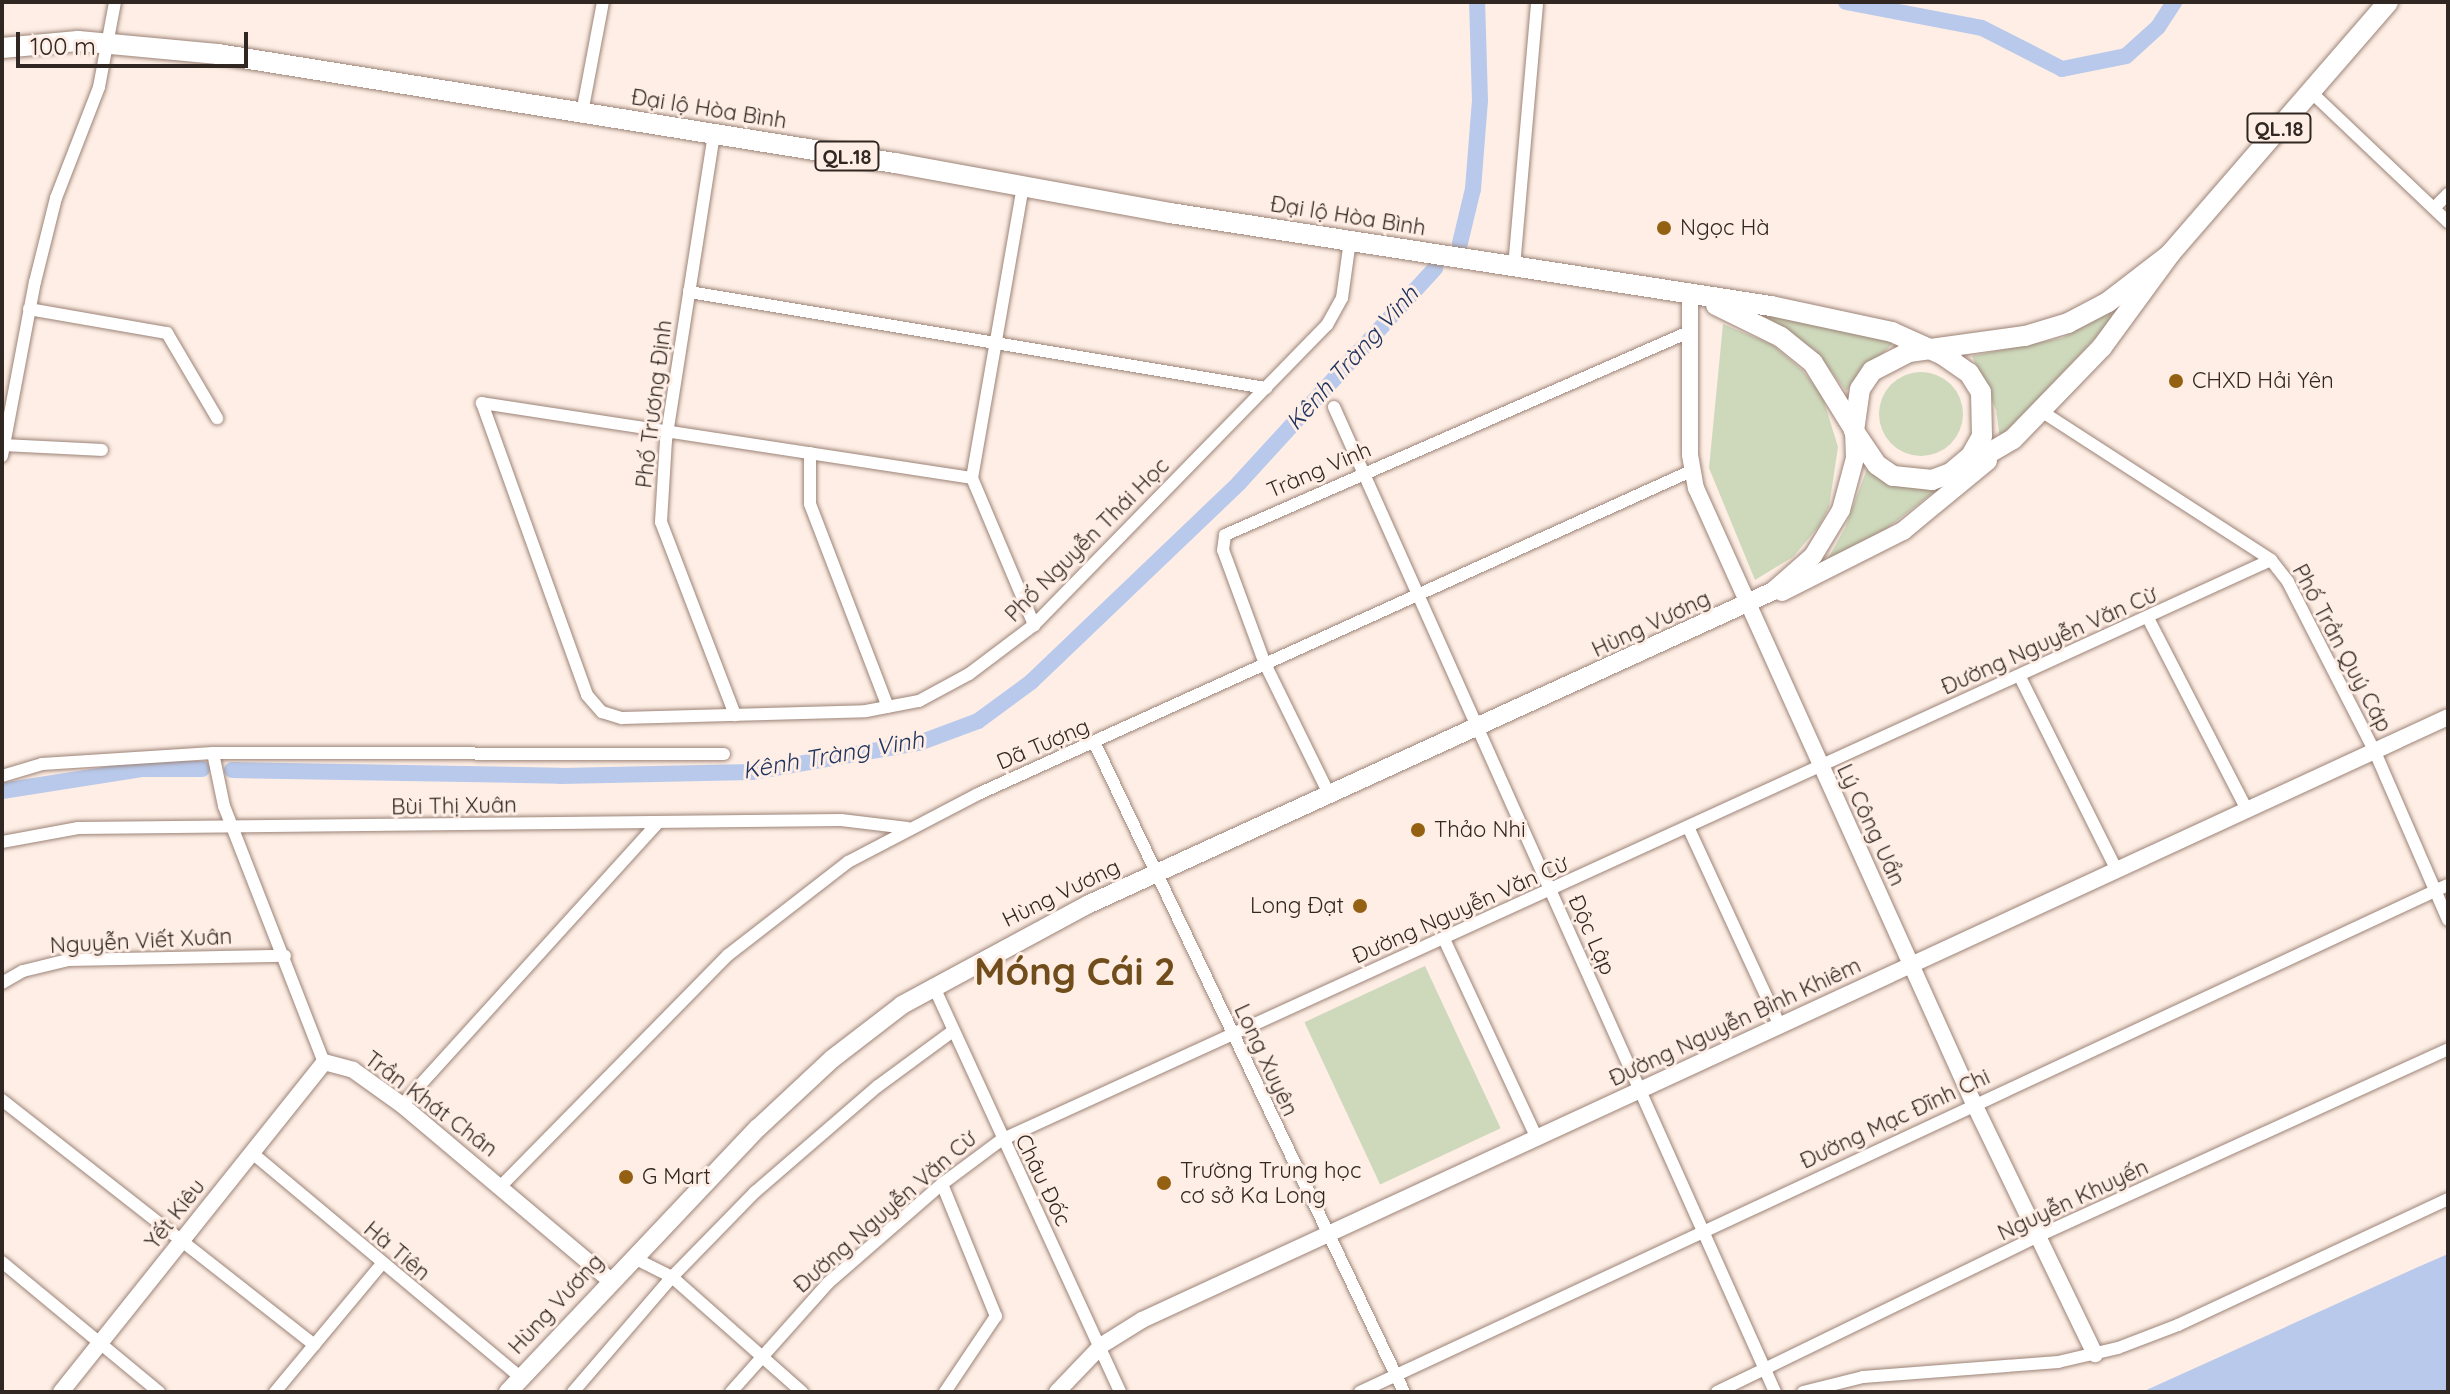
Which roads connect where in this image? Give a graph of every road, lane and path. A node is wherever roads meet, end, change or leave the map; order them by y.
1 (115, 2) edge
2 (603, 2) edge
3 (1537, 2) edge
4 (2388, 2) edge
5 (109, 43) junction
6 (2, 48) edge
7 (2311, 92) junction
8 (582, 113) junction
9 (714, 134) junction
10 (1023, 186) junction
11 (2448, 194) edge
12 (2434, 208) junction
13 (2448, 222) edge
14 (1350, 240) junction
15 (2170, 254) junction
16 (1514, 267) junction
17 (689, 292) junction
18 (1690, 295) junction
19 (29, 309) junction
20 (1691, 331) junction
21 (1892, 332) junction
22 (2004, 340) junction
23 (996, 341) junction
24 (1933, 348) junction
25 (1909, 352) junction
26 (1952, 359) junction
27 (1266, 388) junction
28 (1334, 407) dead end
29 (2041, 411) junction
30 (217, 418) dead end
31 (667, 431) junction
32 (1854, 431) junction
33 (2013, 439) junction
34 (102, 450) dead end
35 (3, 451) edge
36 (810, 453) junction
37 (1962, 466) junction
38 (1691, 471) junction
39 (1363, 472) junction
40 (972, 478) junction
41 (1922, 518) junction
42 (2271, 560) junction
43 (1418, 595) junction
44 (1749, 604) junction
45 (2149, 620) junction
46 (1034, 625) junction
47 (1265, 664) junction
48 (2020, 677) junction
49 (888, 707) junction
50 (735, 715) junction
51 (2448, 717) edge
52 (1477, 727) junction
53 (1095, 744) junction
54 (2375, 752) junction
55 (213, 753) junction
56 (724, 754) dead end
57 (1818, 763) junction
58 (2, 776) edge
59 (1330, 796) junction
60 (2247, 810) junction
61 (658, 823) junction
62 (908, 828) junction
63 (1689, 829) junction
64 (233, 830) junction
65 (2, 842) edge
66 (2115, 867) junction
67 (1158, 873) junction
68 (2448, 885) edge
69 (1551, 891) junction
70 (2434, 892) junction
71 (2448, 920) edge
72 (1444, 939) junction
73 (285, 956) junction
74 (1912, 965) junction
75 (2, 983) edge
76 (933, 985) junction
77 (1780, 1026) junction
78 (953, 1031) junction
79 (1232, 1036) junction
80 (2448, 1049) edge
81 (324, 1062) junction
82 (1640, 1090) junction
83 (2, 1100) edge
84 (1974, 1104) junction
85 (402, 1105) junction
86 (1537, 1138) junction
87 (1001, 1140) junction
88 (251, 1152) junction
89 (942, 1184) junction
90 (501, 1186) junction
91 (2448, 1199) edge
92 (1703, 1230) junction
93 (1324, 1234) junction
94 (2036, 1237) junction
95 (181, 1243) junction
96 (632, 1257) junction
97 (2, 1262) edge
98 (381, 1265) junction
99 (672, 1277) junction
100 (611, 1281) junction
101 (102, 1342) junction
102 (315, 1345) junction
103 (1102, 1345) junction
104 (2095, 1354) junction
105 (759, 1357) junction
106 (1769, 1368) junction
107 (1396, 1374) junction
108 (521, 1378) junction
109 (61, 1392) edge
110 (159, 1392) edge
111 (275, 1392) edge
112 (508, 1392) edge
113 (573, 1392) edge
114 (731, 1392) edge
115 (802, 1392) edge
116 (945, 1392) edge
117 (1057, 1392) edge
118 (1120, 1392) edge
119 (1360, 1392) edge
120 (1404, 1392) edge
121 (1717, 1392) edge
122 (1775, 1392) edge
123 (1803, 1392) edge

1 - 5 street
2 - 8 street
3 - 16 street
4 - 7 highway, QL.18
5 - 6 highway, Đại lộ Hòa Bình / QL.18
5 - 8 highway, Đại lộ Hòa Bình / QL.18
5 - 19 street
7 - 12 street
7 - 15 highway, QL.18
8 - 9 highway, Đại lộ Hòa Bình / QL.18
9 - 10 highway, Đại lộ Hòa Bình / QL.18
9 - 17 street, Phố Trương Định
10 - 14 highway, Đại lộ Hòa Bình / QL.18
10 - 23 street
11 - 12 street
12 - 13 street
14 - 16 highway, Đại lộ Hòa Bình / QL.18
14 - 27 street, Phố Nguyễn Thái Học
15 - 22 highway
15 - 29 highway
16 - 18 highway, Đại lộ Hòa Bình / QL.18
17 - 23 street
17 - 31 street, Phố Trương Định
18 - 20 street, Lý Công Uẩn
18 - 21 highway
18 - 32 highway
19 - 30 street
19 - 35 street
20 - 38 street, Lý Công Uẩn
20 - 39 street, Tràng Vinh
21 - 22 highway
21 - 24 highway
22 - 24 highway
23 - 27 street
23 - 40 street
24 - 25 highway
24 - 26 highway
25 - 26 highway
25 - 32 highway
26 - 37 highway
27 - 46 street, Phố Nguyễn Thái Học
28 - 39 street, Độc Lập
29 - 33 highway
29 - 42 street, Phố Trần Quý Cáp
31 - 36 street
31 - 50 street, Phố Trương Định
31 - 50 street, Phố Nguyễn Thái Học
32 - 37 highway
32 - 44 main road
33 - 37 highway
33 - 41 main road
34 - 35 street
36 - 40 street
36 - 49 street
37 - 41 main road
38 - 43 street, Dã Tượng
38 - 44 street, Lý Công Uẩn
39 - 43 street, Độc Lập
39 - 47 street, Tràng Vinh
40 - 46 street
41 - 44 main road
42 - 45 street, Đường Nguyễn Văn Cừ
42 - 54 street, Phố Trần Quý Cáp
43 - 47 street, Dã Tượng
43 - 52 street, Độc Lập
44 - 52 main road, Hùng Vương
44 - 57 street, Lý Công Uẩn
45 - 48 street, Đường Nguyễn Văn Cừ
45 - 60 street
46 - 49 street, Phố Nguyễn Thái Học
47 - 53 street, Dã Tượng
47 - 59 street, Tràng Vinh
48 - 57 street, Đường Nguyễn Văn Cừ
48 - 66 street
49 - 50 street, Phố Nguyễn Thái Học
51 - 54 street, Đường Nguyễn Bỉnh Khiêm
52 - 59 main road, Hùng Vương
52 - 69 street, Độc Lập
53 - 62 street, Dã Tượng
53 - 67 street, Long Xuyên
54 - 60 street, Đường Nguyễn Bỉnh Khiêm
54 - 70 street, Phố Trần Quý Cáp
55 - 56 street
55 - 58 street
55 - 64 street
57 - 63 street, Đường Nguyễn Văn Cừ
57 - 74 street, Lý Công Uẩn
59 - 67 main road, Hùng Vương
60 - 66 street, Đường Nguyễn Bỉnh Khiêm
61 - 62 street, Bùi Thị Xuân
61 - 64 street, Bùi Thị Xuân
61 - 85 street
62 - 90 street, Dã Tượng
63 - 69 street, Đường Nguyễn Văn Cừ
63 - 77 street
64 - 65 street, Bùi Thị Xuân
64 - 73 street
66 - 74 street, Đường Nguyễn Bỉnh Khiêm
67 - 76 main road, Hùng Vương
67 - 79 street, Long Xuyên
68 - 70 street, Đường Mạc Đĩnh Chi
69 - 72 street, Đường Nguyễn Văn Cừ
69 - 82 street, Độc Lập
70 - 71 street, Phố Trần Quý Cáp
70 - 84 street, Đường Mạc Đĩnh Chi
72 - 79 street, Đường Nguyễn Văn Cừ
72 - 86 street
73 - 75 street, Nguyễn Viết Xuân
73 - 81 street
74 - 77 street, Đường Nguyễn Bỉnh Khiêm
74 - 84 street, Lý Công Uẩn
76 - 78 street, Châu Đốc
76 - 96 main road, Hùng Vương
77 - 82 street, Đường Nguyễn Bỉnh Khiêm
78 - 87 street, Châu Đốc
78 - 99 street
79 - 87 street, Đường Nguyễn Văn Cừ
79 - 93 street, Long Xuyên
80 - 94 street, Nguyễn Khuyến
81 - 85 street, Trần Khát Chân
81 - 88 street, Yết Kiêu
82 - 86 street, Đường Nguyễn Bỉnh Khiêm
82 - 92 street, Độc Lập
83 - 95 street
84 - 92 street, Đường Mạc Đĩnh Chi
84 - 94 street, Lý Công Uẩn
85 - 90 street, Trần Khát Chân
86 - 93 street, Đường Nguyễn Bỉnh Khiêm
87 - 89 street, Đường Nguyễn Văn Cừ
87 - 103 street, Châu Đốc
88 - 95 street, Yết Kiêu
88 - 98 street, Hà Tiên
89 - 105 street, Đường Nguyễn Văn Cừ
89 - 116 street
90 - 100 street, Trần Khát Chân
91 - 104 street
92 - 106 street, Độc Lập
92 - 107 street, Đường Mạc Đĩnh Chi
93 - 103 street, Đường Nguyễn Bỉnh Khiêm
93 - 107 street, Long Xuyên
94 - 104 street, Lý Công Uẩn
94 - 106 street, Nguyễn Khuyến
95 - 101 street, Yết Kiêu
95 - 102 street
96 - 99 street
96 - 100 main road, Hùng Vương
97 - 101 street
98 - 102 street
98 - 108 street, Hà Tiên
99 - 105 street
99 - 113 street
100 - 108 main road, Hùng Vương
101 - 109 street, Yết Kiêu
101 - 110 street
102 - 111 street
103 - 117 street, Đường Nguyễn Bỉnh Khiêm
103 - 118 street, Châu Đốc
104 - 123 street
105 - 114 street, Đường Nguyễn Văn Cừ
105 - 115 street
106 - 121 street, Nguyễn Khuyến
106 - 122 street, Độc Lập
107 - 119 street, Đường Mạc Đĩnh Chi
107 - 120 street, Long Xuyên
108 - 112 main road, Hùng Vương

